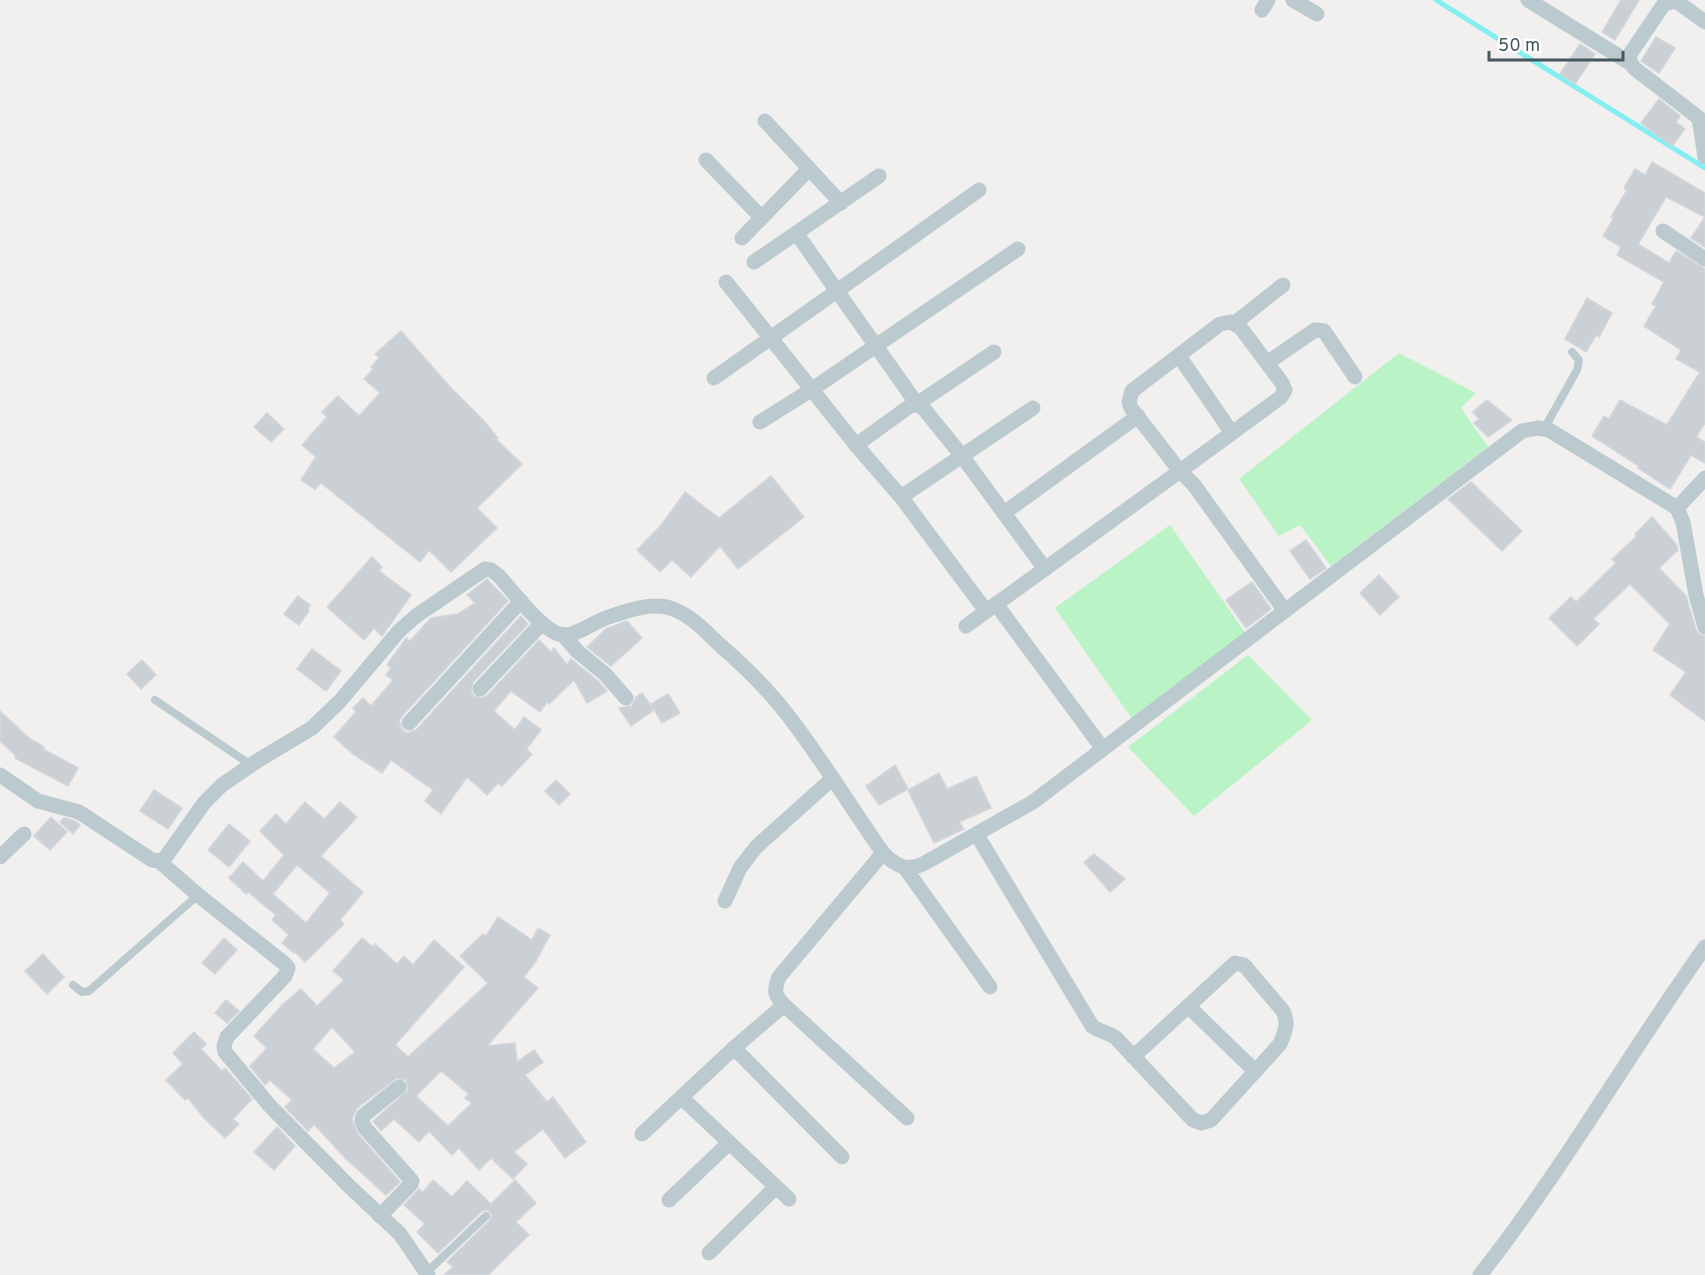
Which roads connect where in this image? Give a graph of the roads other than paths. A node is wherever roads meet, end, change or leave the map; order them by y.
1 (1293, 0) edge
2 (1536, 2) edge
3 (1317, 15) dead end
4 (1705, 22) edge
5 (1630, 63) junction
6 (765, 121) dead end
7 (1705, 157) edge
8 (706, 160) dead end
9 (809, 169) junction
10 (879, 176) dead end
11 (979, 190) dead end
12 (841, 202) junction
13 (761, 217) junction
14 (1663, 231) dead end
15 (797, 234) junction
16 (742, 238) dead end
17 (1018, 249) dead end
18 (1705, 259) edge
19 (754, 262) dead end
20 (726, 282) dead end
21 (1283, 285) dead end
22 (837, 291) junction
23 (1235, 323) junction
24 (771, 337) junction
25 (875, 347) junction
26 (994, 352) dead end
27 (1572, 352) dead end
28 (1179, 356) junction
29 (1267, 363) junction
30 (1355, 377) dead end
31 (714, 378) dead end
32 (812, 390) junction
33 (917, 404) junction
34 (1033, 408) dead end
35 (1138, 416) junction
36 (760, 422) dead end
37 (1544, 429) junction
38 (1232, 434) junction
39 (856, 444) junction
40 (962, 456) junction
41 (1180, 471) junction
42 (1705, 478) edge
43 (901, 497) junction
44 (1677, 508) junction
45 (1004, 513) junction
46 (1045, 569) junction
47 (521, 601) junction
48 (991, 608) junction
49 (1285, 611) junction
50 (542, 623) junction
51 (966, 626) dead end
52 (1705, 627) edge
53 (563, 635) junction
54 (480, 689) dead end
55 (626, 698) dead end
56 (155, 700) dead end
57 (409, 723) dead end
58 (1103, 749) junction
59 (251, 765) junction
60 (0, 776) edge
61 (832, 779) junction
62 (24, 834) dead end
63 (977, 835) junction
64 (883, 853) junction
65 (0, 857) edge
66 (159, 861) junction
67 (904, 868) junction
68 (198, 895) junction
69 (725, 901) dead end
70 (1705, 947) edge
71 (73, 986) dead end
72 (990, 987) dead end
73 (784, 1005) junction
74 (1188, 1006) junction
75 (734, 1048) junction
76 (1133, 1057) junction
77 (1255, 1071) junction
78 (399, 1087) dead end
79 (682, 1098) junction
80 (907, 1119) dead end
81 (642, 1134) dead end
82 (729, 1143) junction
83 (842, 1157) dead end
84 (776, 1187) junction
85 (789, 1199) dead end
86 (669, 1200) dead end
87 (380, 1216) junction
88 (486, 1216) dead end
89 (709, 1253) dead end
90 (428, 1274) edge
91 (1480, 1275) edge

1 - 3 street
2 - 5 street
4 - 5 street
5 - 7 street
6 - 9 street
8 - 13 street
9 - 12 street
9 - 13 street
10 - 12 street
11 - 22 street
12 - 15 street
13 - 16 street
14 - 18 street
15 - 19 street
15 - 22 street
17 - 25 street
20 - 24 street
21 - 23 street
22 - 24 street
22 - 25 street
23 - 28 street
23 - 29 street
24 - 31 street
24 - 32 street
25 - 32 street
25 - 33 street
26 - 33 street
27 - 37 lane
28 - 35 street
28 - 38 street
29 - 30 street
29 - 38 street
32 - 36 street
32 - 39 street
33 - 39 street
33 - 40 street
34 - 40 street
35 - 41 street
35 - 45 street
37 - 44 street
37 - 49 street
38 - 41 street
39 - 43 street
40 - 43 street
40 - 45 street
41 - 46 street
41 - 49 street
42 - 44 street
43 - 48 street
44 - 52 street
45 - 46 street
46 - 48 street
47 - 50 street
47 - 57 street
47 - 59 street
48 - 51 street
48 - 58 street
49 - 58 street
50 - 53 street
50 - 54 street
53 - 55 street
53 - 61 street
56 - 59 lane
58 - 63 street
59 - 66 street
60 - 66 street
61 - 64 street
61 - 69 street
62 - 65 street
63 - 67 street
63 - 76 street
64 - 67 street
64 - 73 street
66 - 68 street
67 - 72 street
68 - 71 lane
68 - 87 street
70 - 91 street
73 - 75 street
73 - 80 street
74 - 76 street
74 - 77 street
74 - 77 street
75 - 79 street
75 - 83 street
76 - 77 street
78 - 87 street
79 - 81 street
79 - 82 street
82 - 84 street
82 - 86 street
84 - 85 street
84 - 89 street
87 - 90 street
88 - 90 lane

